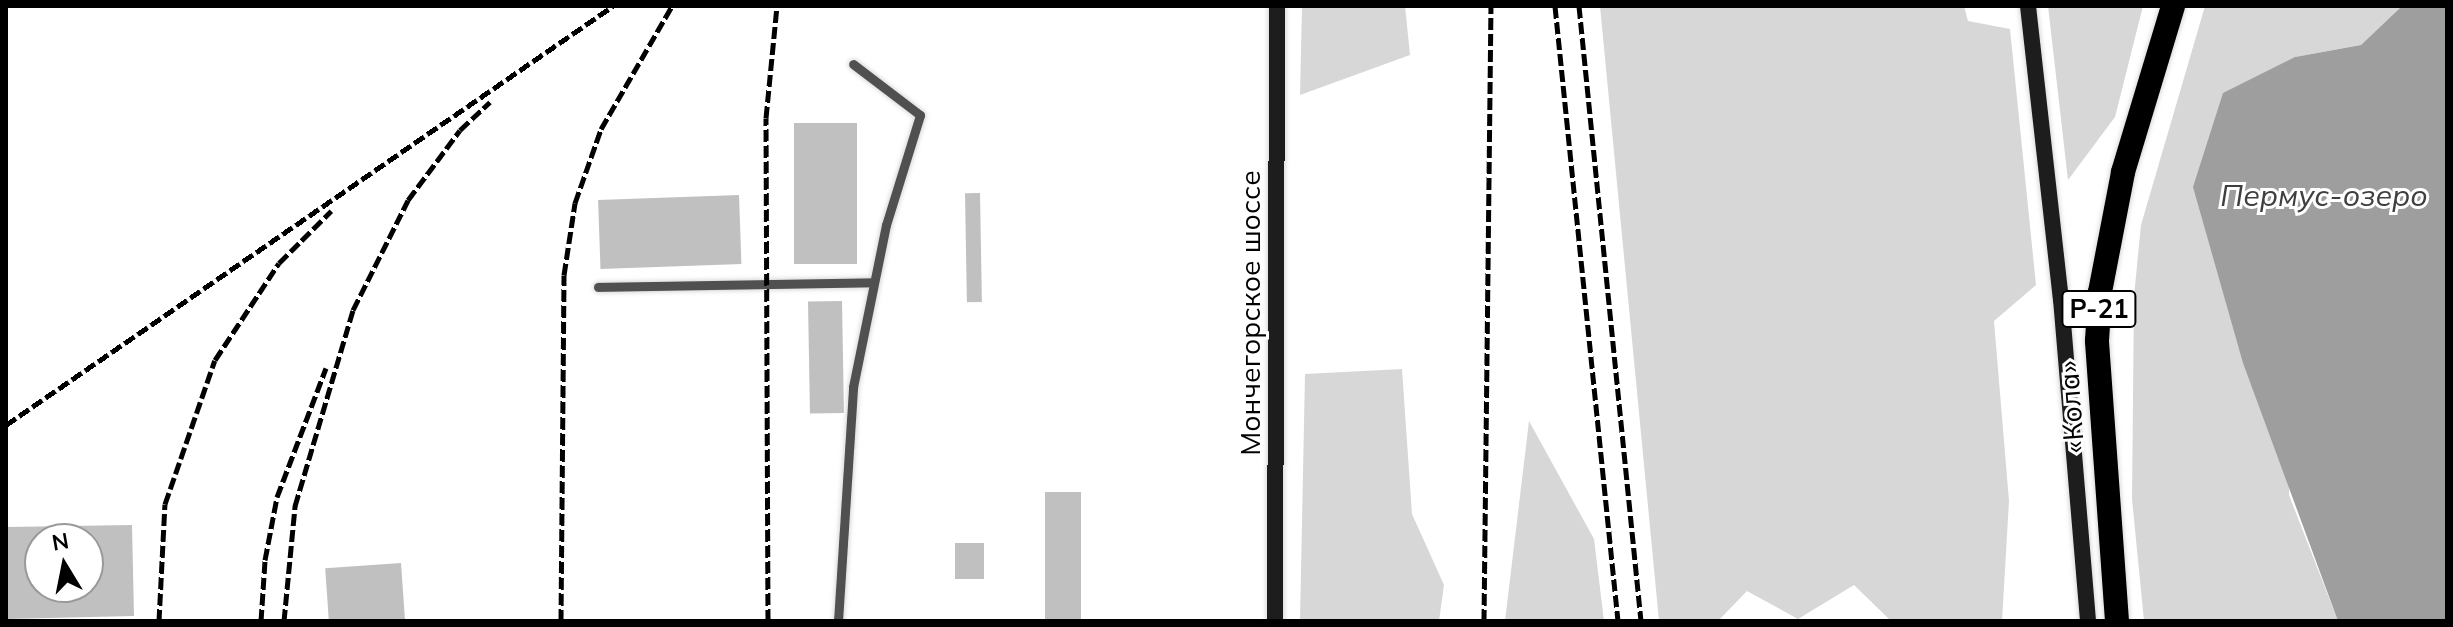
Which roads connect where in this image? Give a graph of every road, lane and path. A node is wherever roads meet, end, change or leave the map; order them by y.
1 (1277, 6) edge
2 (2028, 6) edge
3 (2173, 6) edge
4 (853, 64) dead end
5 (872, 282) junction
6 (598, 287) dead end
7 (838, 621) edge
8 (1275, 621) edge
9 (2088, 621) edge
10 (2117, 621) edge

1 - 8 street, Мончегорское шоссе
2 - 9 street
3 - 10 highway, «Кола» / Р-21
4 - 5 lane
5 - 6 lane
5 - 7 lane

